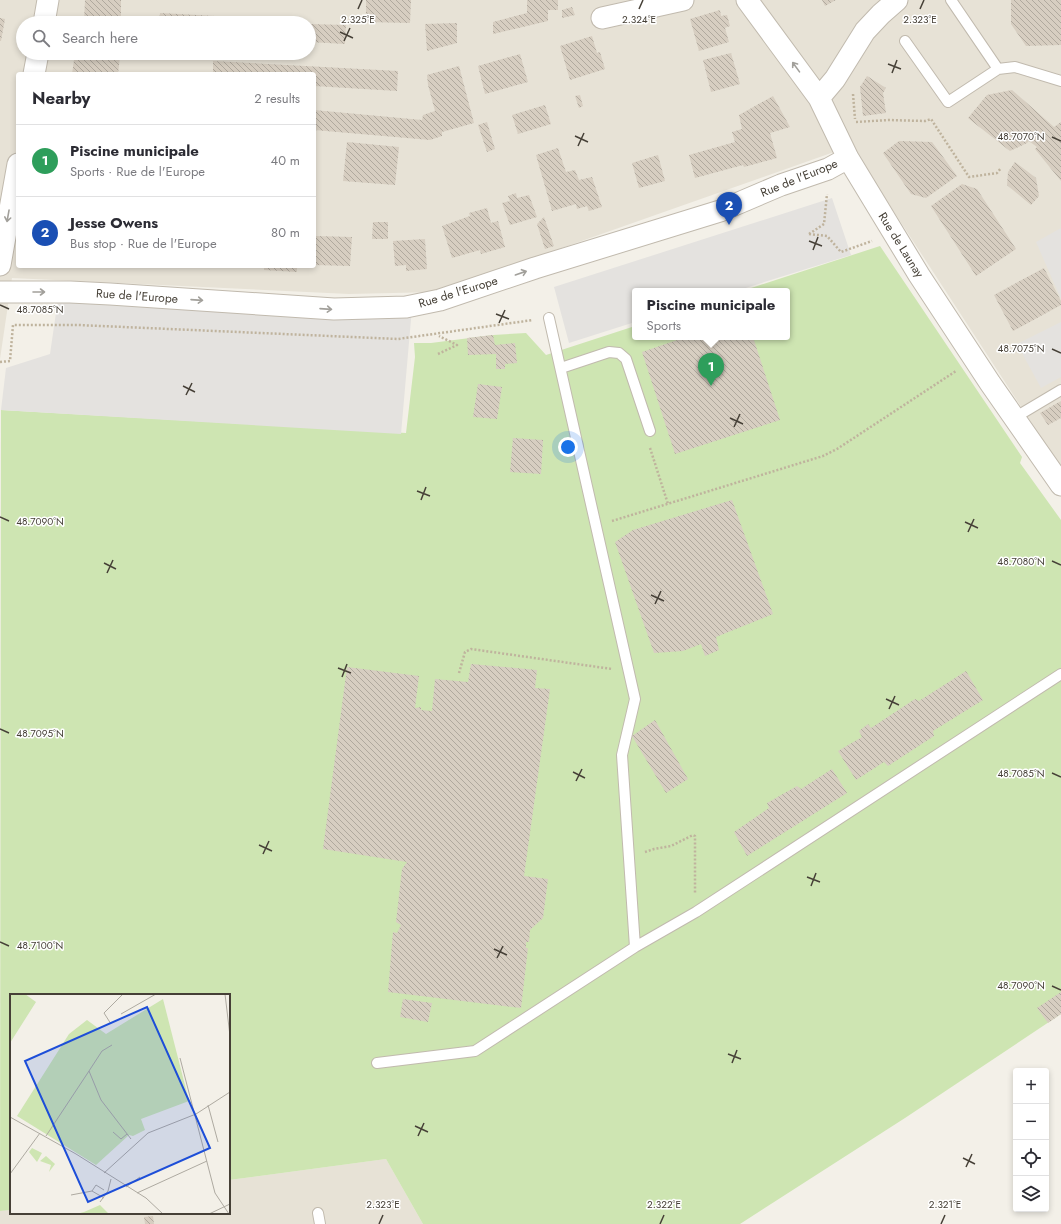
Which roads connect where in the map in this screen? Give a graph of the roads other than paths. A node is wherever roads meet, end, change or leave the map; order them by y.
1 (48, 0) edge
2 (683, 0) edge
3 (747, 0) edge
4 (897, 0) edge
5 (951, 0) edge
6 (45, 16) edge
7 (602, 18) dead end
8 (905, 41) dead end
9 (37, 60) edge
10 (998, 69) junction
11 (34, 72) edge
12 (1061, 80) edge
13 (819, 98) junction
14 (848, 158) junction
15 (16, 175) edge
16 (0, 265) edge
17 (0, 292) edge
18 (549, 318) road end
19 (562, 368) junction
20 (1061, 390) edge
21 (1014, 418) junction
22 (650, 431) road end
23 (1061, 485) edge
24 (1061, 674) edge
25 (634, 947) junction
26 (377, 1063) dead end
27 (318, 1213) dead end
28 (320, 1224) edge

1 - 6 street
2 - 7 street
13 -> 3 street, Rue de Launay
4 - 13 street
5 - 10 lane
8 - 10 lane
9 - 11 street
10 - 12 lane
13 - 14 street, Rue de Launay
17 -> 14 street, Rue de l'Europe
14 - 21 street, Rue de Launay
15 -> 16 street
18 - 19 lane
19 - 22 lane
19 - 25 lane
20 - 21 lane
21 - 23 street, Rue de Launay
24 - 25 lane
25 - 26 lane
27 - 28 lane

